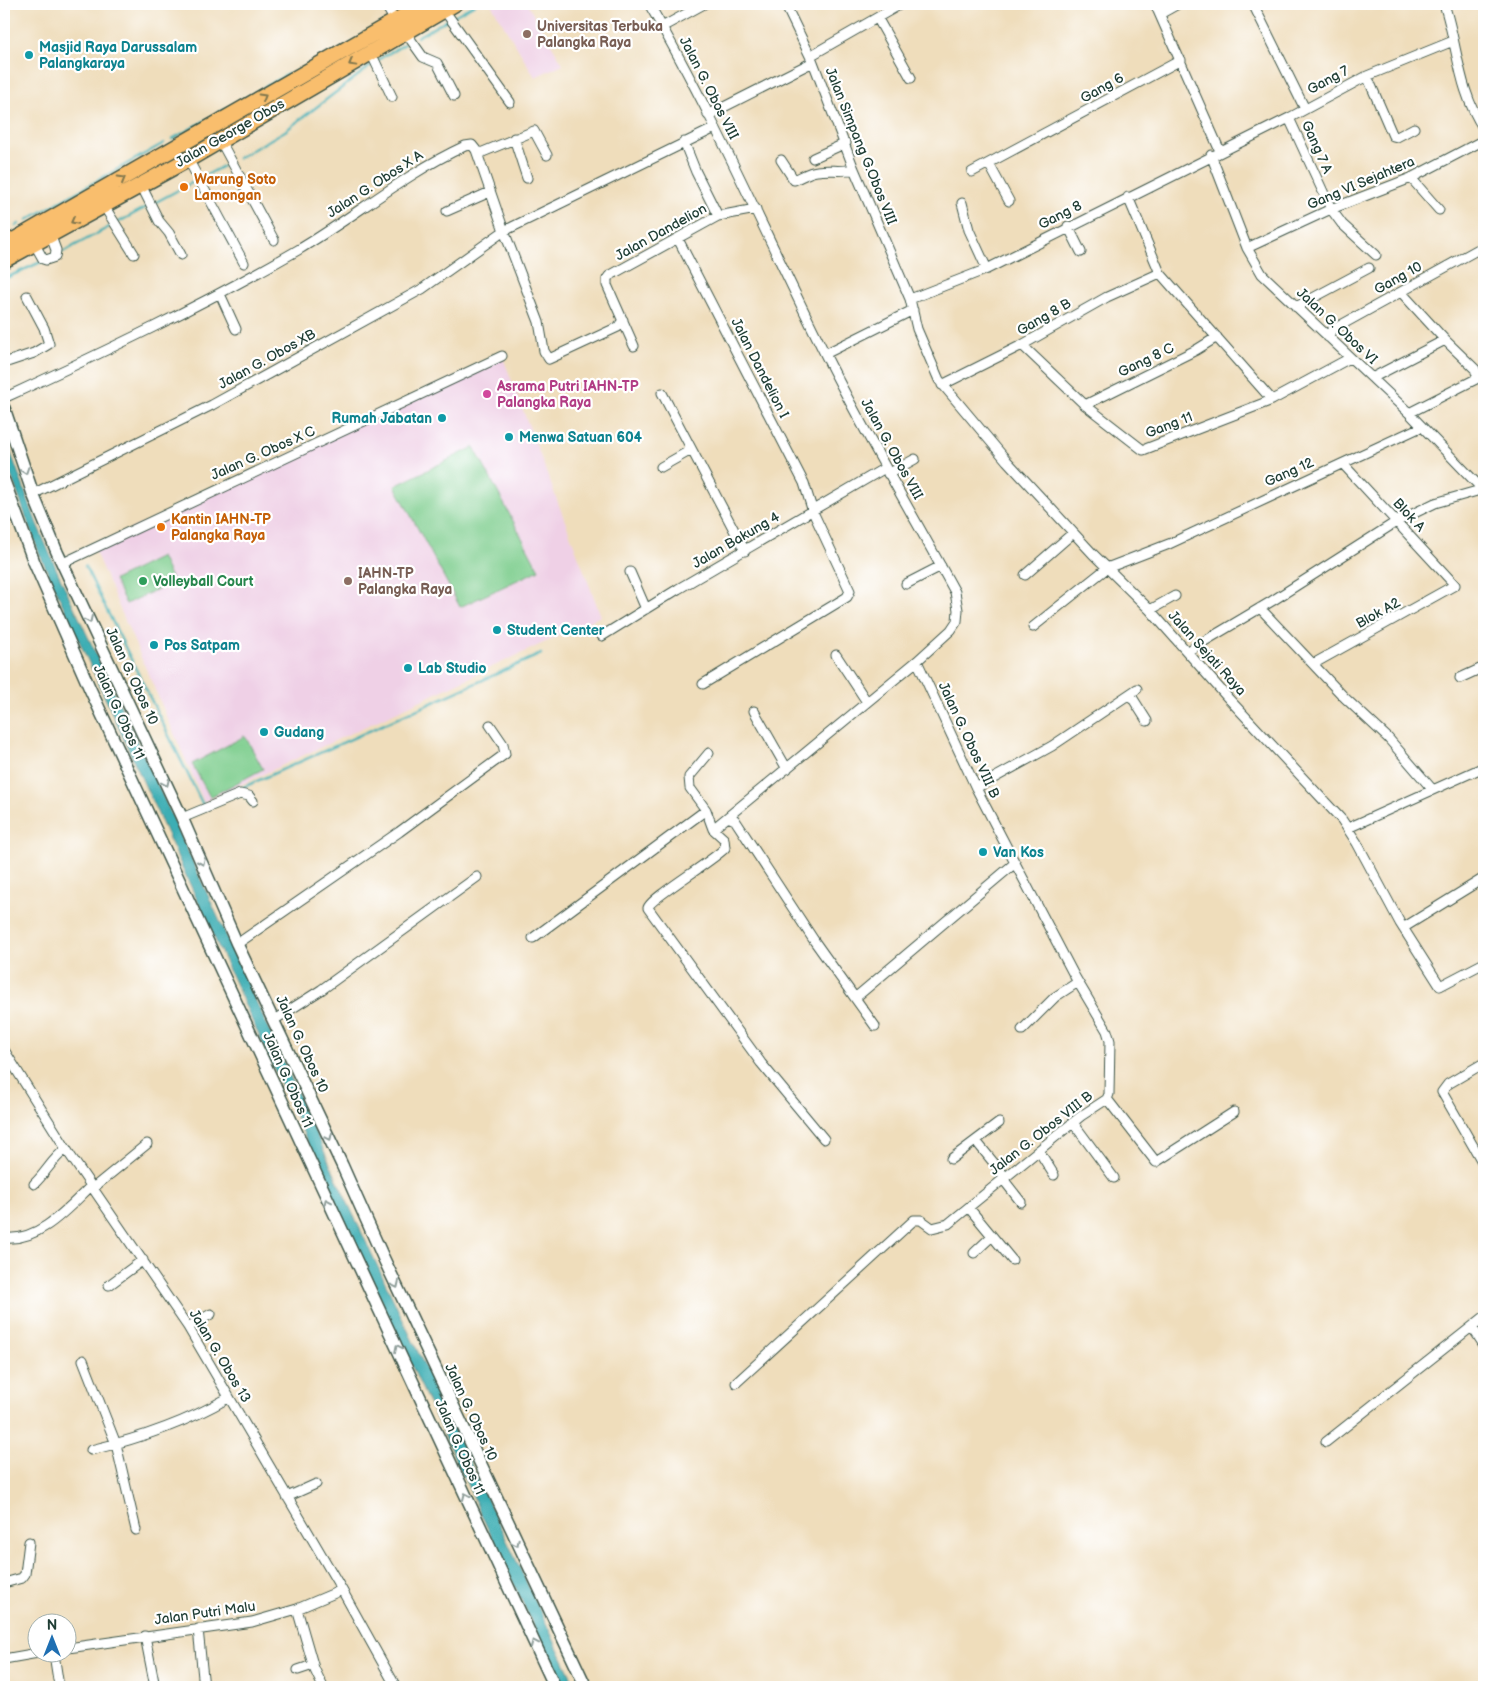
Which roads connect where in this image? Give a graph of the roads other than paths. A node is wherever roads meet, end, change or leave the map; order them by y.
1 (385, 4) edge
2 (425, 4) edge
3 (649, 4) edge
4 (704, 4) edge
5 (784, 4) edge
6 (901, 4) edge
7 (1155, 4) edge
8 (1178, 4) edge
9 (1253, 4) edge
10 (1444, 4) edge
11 (449, 7) edge
12 (1160, 14) junction
13 (878, 19) junction
14 (395, 20) junction
15 (662, 27) junction
16 (406, 32) junction
17 (1453, 41) junction
18 (371, 53) junction
19 (812, 59) junction
20 (1181, 60) junction
21 (1367, 76) junction
22 (911, 78) dead end
23 (454, 96) dead end
24 (392, 97) dead end
25 (510, 102) dead end
26 (1305, 108) junction
27 (708, 115) junction
28 (1289, 118) junction
29 (1483, 123) edge
30 (715, 128) junction
31 (1414, 128) dead end
32 (514, 138) junction
33 (220, 140) junction
34 (1484, 140) edge
35 (684, 142) junction
36 (846, 143) junction
37 (1220, 151) junction
38 (478, 154) junction
39 (547, 155) dead end
40 (1211, 155) junction
41 (188, 158) junction
42 (813, 158) dead end
43 (781, 160) dead end
44 (989, 164) junction
45 (854, 169) junction
46 (972, 172) dead end
47 (527, 178) dead end
48 (1411, 178) junction
49 (141, 185) junction
50 (490, 192) junction
51 (1128, 197) junction
52 (1009, 201) dead end
53 (962, 203) dead end
54 (104, 206) junction
55 (756, 209) junction
56 (1331, 210) junction
57 (1439, 210) dead end
58 (447, 211) dead end
59 (718, 216) junction
60 (1068, 226) junction
61 (504, 231) junction
62 (50, 234) junction
63 (678, 239) junction
64 (274, 240) dead end
65 (34, 243) junction
66 (4, 246) edge
67 (1484, 246) edge
68 (1247, 248) junction
69 (1081, 252) dead end
70 (134, 254) dead end
71 (181, 255) dead end
72 (1376, 255) dead end
73 (4, 260) edge
74 (244, 263) dead end
75 (1368, 268) dead end
76 (987, 269) junction
77 (1160, 273) junction
78 (1401, 292) junction
79 (220, 294) junction
80 (27, 296) dead end
81 (910, 299) junction
82 (1296, 307) junction
83 (913, 310) junction
84 (623, 320) junction
85 (236, 329) dead end
86 (1328, 337) junction
87 (1217, 338) junction
88 (1445, 340) junction
89 (1022, 345) junction
90 (634, 346) dead end
91 (825, 354) junction
92 (502, 356) dead end
93 (1350, 358) junction
94 (4, 363) edge
95 (1372, 378) junction
96 (942, 385) junction
97 (662, 393) dead end
98 (4, 398) edge
99 (1272, 400) junction
100 (1085, 405) junction
101 (4, 408) edge
102 (1409, 413) junction
103 (1421, 426) junction
104 (690, 448) junction
105 (915, 459) dead end
106 (1342, 464) junction
107 (661, 467) dead end
108 (887, 471) junction
109 (4, 481) edge
110 (1484, 490) edge
111 (33, 494) junction
112 (8, 510) edge
113 (813, 512) junction
114 (1396, 522) junction
115 (1073, 533) junction
116 (745, 551) junction
117 (63, 563) junction
118 (941, 566) junction
119 (1107, 568) junction
120 (630, 572) dead end
121 (1025, 575) dead end
122 (906, 584) dead end
123 (1455, 585) joint
124 (1175, 596) dead end
125 (1260, 608) junction
126 (646, 609) junction
127 (1150, 610) junction
128 (1033, 627) dead end
129 (602, 636) dead end
130 (1188, 651) junction
131 (836, 655) dead end
132 (917, 661) junction
133 (1313, 664) junction
134 (1484, 667) edge
135 (1460, 678) dead end
136 (703, 684) dead end
137 (868, 702) junction
138 (754, 710) dead end
139 (1147, 721) dead end
140 (490, 725) dead end
141 (708, 753) dead end
142 (1484, 767) edge
143 (787, 769) junction
144 (976, 788) junction
145 (1432, 789) junction
146 (253, 801) dead end
147 (706, 810) junction
148 (728, 817) junction
149 (182, 818) junction
150 (1348, 828) junction
151 (713, 829) junction
152 (1015, 863) junction
153 (477, 877) dead end
154 (1484, 878) edge
155 (1403, 928) junction
156 (533, 938) dead end
157 (237, 944) junction
158 (1484, 963) edge
159 (1078, 982) junction
160 (855, 998) junction
161 (274, 1020) junction
162 (875, 1026) dead end
163 (1022, 1030) dead end
164 (4, 1053) edge
165 (1484, 1063) edge
166 (1107, 1100) junction
167 (1234, 1112) dead end
168 (1000, 1123) dead end
169 (1074, 1124) junction
170 (824, 1139) dead end
171 (976, 1141) junction
172 (147, 1144) dead end
173 (66, 1149) junction
174 (1039, 1151) junction
175 (951, 1159) dead end
176 (1484, 1165) edge
177 (1054, 1175) dead end
178 (1114, 1178) dead end
179 (1005, 1179) junction
180 (34, 1184) dead end
181 (92, 1187) junction
182 (1021, 1202) dead end
183 (969, 1208) junction
184 (992, 1237) junction
185 (4, 1238) edge
186 (974, 1253) dead end
187 (143, 1260) junction
188 (1012, 1260) dead end
189 (109, 1285) dead end
190 (211, 1314) dead end
191 (1484, 1317) edge
192 (188, 1327) junction
193 (1472, 1327) junction
194 (1484, 1345) edge
195 (83, 1360) dead end
196 (736, 1383) dead end
197 (228, 1398) junction
198 (1326, 1442) dead end
199 (116, 1444) junction
200 (92, 1450) dead end
201 (316, 1484) dead end
202 (287, 1497) junction
203 (136, 1530) dead end
204 (29, 1542) dead end
205 (4, 1583) edge
206 (342, 1590) junction
207 (297, 1609) junction
208 (198, 1630) junction
209 (144, 1636) junction
210 (78, 1646) edge
211 (28, 1655) edge
212 (4, 1659) edge
213 (56, 1664) edge
214 (313, 1665) junction
215 (298, 1670) dead end
216 (58, 1680) dead end
217 (155, 1687) edge
218 (204, 1687) edge
219 (323, 1687) edge
220 (396, 1687) edge
221 (555, 1687) edge
222 (586, 1687) edge

1 - 14 street
2 - 14 main road, Jalan George Obos
3 - 15 street, Jalan G. Obos VIII
4 - 15 street
5 - 19 street, Jalan Simpang G.Obos VIII
6 - 13 street
7 - 12 street
8 - 12 street
9 - 26 street
10 - 17 street
11 - 16 main road, Jalan George Obos
11 - 25 street
12 - 20 street
13 - 19 street
13 - 22 street
66 -> 14 main road, Jalan George Obos
15 - 27 street, Jalan G. Obos VIII
16 - 18 main road, Jalan George Obos
16 - 23 street
17 - 21 street, Gang 7
17 - 29 street
18 - 24 street
18 -> 33 main road, Jalan George Obos
19 - 27 street
19 - 36 street, Jalan Simpang G.Obos VIII
20 - 37 street
20 - 44 street, Gang 6
21 - 26 street, Gang 7
21 - 31 street
26 - 28 street, Gang 7
27 - 30 street, Jalan G. Obos VIII
28 - 37 street, Gang 7
28 - 56 street, Gang 7 A
30 - 35 street
30 - 55 street, Jalan G. Obos VIII
32 - 38 street
32 - 39 street
32 - 47 street
33 - 41 main road, Jalan George Obos
33 - 64 street
34 - 48 street, Gang VI Sejahtera
35 - 59 street
35 - 61 street
36 - 42 street
36 - 45 street, Jalan Simpang G.Obos VIII
37 - 40 street, Gang 8
38 - 50 street
38 - 79 street, Jalan G. Obos X A
40 - 51 street, Gang 8
40 - 68 street, Jalan G. Obos VI
41 - 49 main road, Jalan George Obos
41 - 74 street
43 - 45 street
44 - 46 street, Gang 6
44 - 52 street
45 - 81 street, Jalan Simpang G.Obos VIII
48 - 56 street, Gang VI Sejahtera
48 - 57 street
49 - 54 main road, Jalan George Obos
49 - 71 street
50 - 58 street
50 - 61 street
51 - 60 street, Gang 8
51 - 77 street
53 - 76 street
54 -> 62 main road, Jalan George Obos
54 - 70 street
55 - 59 street, Jalan Dandelion
55 - 91 street, Jalan G. Obos VIII
56 - 68 street, Gang VI Sejahtera
56 - 72 street, Gang 7 A
59 - 63 street, Jalan Dandelion
60 - 69 street
60 - 76 street, Gang 8
61 - 84 street
61 - 111 street, Jalan G. Obos XB
62 - 65 main road, Jalan George Obos
62 - 65 street
63 - 84 street, Jalan Dandelion
63 - 113 street, Jalan Dandelion I
65 - 73 main road, Jalan George Obos
67 - 78 street, Gang 10
68 - 82 street, Jalan G. Obos VI
75 - 82 street
76 - 81 street, Gang 8
77 - 87 street
77 - 89 street, Gang 8 B
78 - 86 street, Gang 10
78 - 88 street
79 - 85 street
79 - 98 street, Jalan G. Obos X A
80 - 94 street
81 - 83 street, Jalan Simpang G.Obos VIII
82 - 86 street, Jalan G. Obos VI
83 - 91 street
83 - 96 street, Jalan Sejati Raya
84 - 90 street
86 - 93 street, Jalan G. Obos VI
87 - 99 street
87 - 100 street, Gang 8 C
88 - 95 street
88 - 102 street
89 - 96 street, Gang 8 B
89 - 100 street, Gang 11
91 - 108 street, Jalan G. Obos VIII
92 - 117 street, Jalan G. Obos X C
93 - 95 street, Jalan G. Obos VI
93 - 99 street, Gang 11
95 - 102 street, Jalan G. Obos VI
96 - 115 street, Jalan Sejati Raya
97 - 104 street
99 - 100 street, Gang 11
101 -> 111 street, Jalan G. Obos 10
102 - 103 street, Jalan G. Obos VI
103 - 106 street, Gang 12
103 - 110 street, Jalan G. Obos VI
104 - 107 street
104 - 116 street
105 - 108 street, Jalan Bakung 4
106 - 114 street, Blok A
106 - 119 street, Gang 12
108 - 113 street, Jalan Bakung 4
108 - 118 street, Jalan G. Obos VIII
109 - 112 street, Jalan G. Obos 11
110 - 114 street
111 - 117 street, Jalan G. Obos 10
221 -> 112 street, Jalan G. Obos 11
113 - 116 street, Jalan Bakung 4
113 - 136 street, Jalan Dandelion I
114 - 123 street, Blok A
114 - 125 street
115 - 119 street, Jalan Sejati Raya
115 - 121 street
116 - 126 street, Jalan Bakung 4
117 -> 149 street, Jalan G. Obos 10
118 - 122 street
118 - 132 street, Jalan G. Obos VIII
119 - 127 street, Jalan Sejati Raya
119 - 128 street, Gang 12
120 - 126 street
123 - 133 street, Blok A2
124 - 127 street
125 - 130 street
125 - 133 street
126 - 129 street, Jalan Bakung 4
127 - 130 street, Jalan Sejati Raya
130 - 150 street, Jalan Sejati Raya
131 - 137 street
132 - 137 street, Jalan G. Obos VIII
132 - 144 street, Jalan G. Obos VIII B
133 - 145 street
134 - 135 street
137 - 143 street, Jalan G. Obos VIII
138 - 143 street
139 - 144 street
140 - 157 street
141 - 147 street
142 - 145 street
143 - 148 street, Jalan G. Obos VIII
144 - 152 street, Jalan G. Obos VIII B
145 - 150 street
146 - 149 street
147 - 151 street
147 - 156 street
148 - 151 street, Jalan G. Obos VIII
148 - 160 street
149 -> 157 street, Jalan G. Obos 10
150 - 155 street, Jalan Sejati Raya
151 - 170 street
152 - 159 street, Jalan G. Obos VIII B
152 - 160 street
153 - 161 street
154 - 155 street
155 - 158 street, Jalan Sejati Raya
157 - 161 street, Jalan G. Obos 10
159 - 163 street
159 - 166 street, Jalan G. Obos VIII B
160 - 162 street
161 -> 222 street, Jalan G. Obos 10
164 - 173 street, Jalan G. Obos 13
165 - 176 street
166 - 167 street
166 - 169 street, Jalan G. Obos VIII B
168 - 171 street
169 - 174 street, Jalan G. Obos VIII B
169 - 178 street
171 - 175 street
171 - 179 street
172 - 181 street
173 - 180 street
173 - 181 street, Jalan G. Obos 13
174 - 177 street
174 - 179 street, Jalan G. Obos VIII B
179 - 182 street
179 - 183 street, Jalan G. Obos VIII B
181 - 185 street
181 - 187 street, Jalan G. Obos 13
183 - 184 street
183 - 196 street, Jalan G. Obos VIII B
184 - 186 street
184 - 188 street
187 - 189 street
187 - 192 street, Jalan G. Obos 13
190 - 192 street
191 - 193 street
192 - 197 street, Jalan G. Obos 13
193 - 194 street
193 - 198 street
195 - 199 street
197 - 199 street
197 - 202 street, Jalan G. Obos 13
199 - 200 street
199 - 203 street
201 - 202 street
202 - 206 street, Jalan G. Obos 13
204 - 205 street
206 - 207 street, Jalan Putri Malu
206 - 220 street, Jalan G. Obos 13
207 - 208 street, Jalan Putri Malu
207 - 214 street
208 - 209 street, Jalan Putri Malu
208 - 218 street
209 - 210 street, Jalan Putri Malu
209 - 217 street
211 - 212 street
213 - 216 street
214 - 215 street
214 - 219 street

